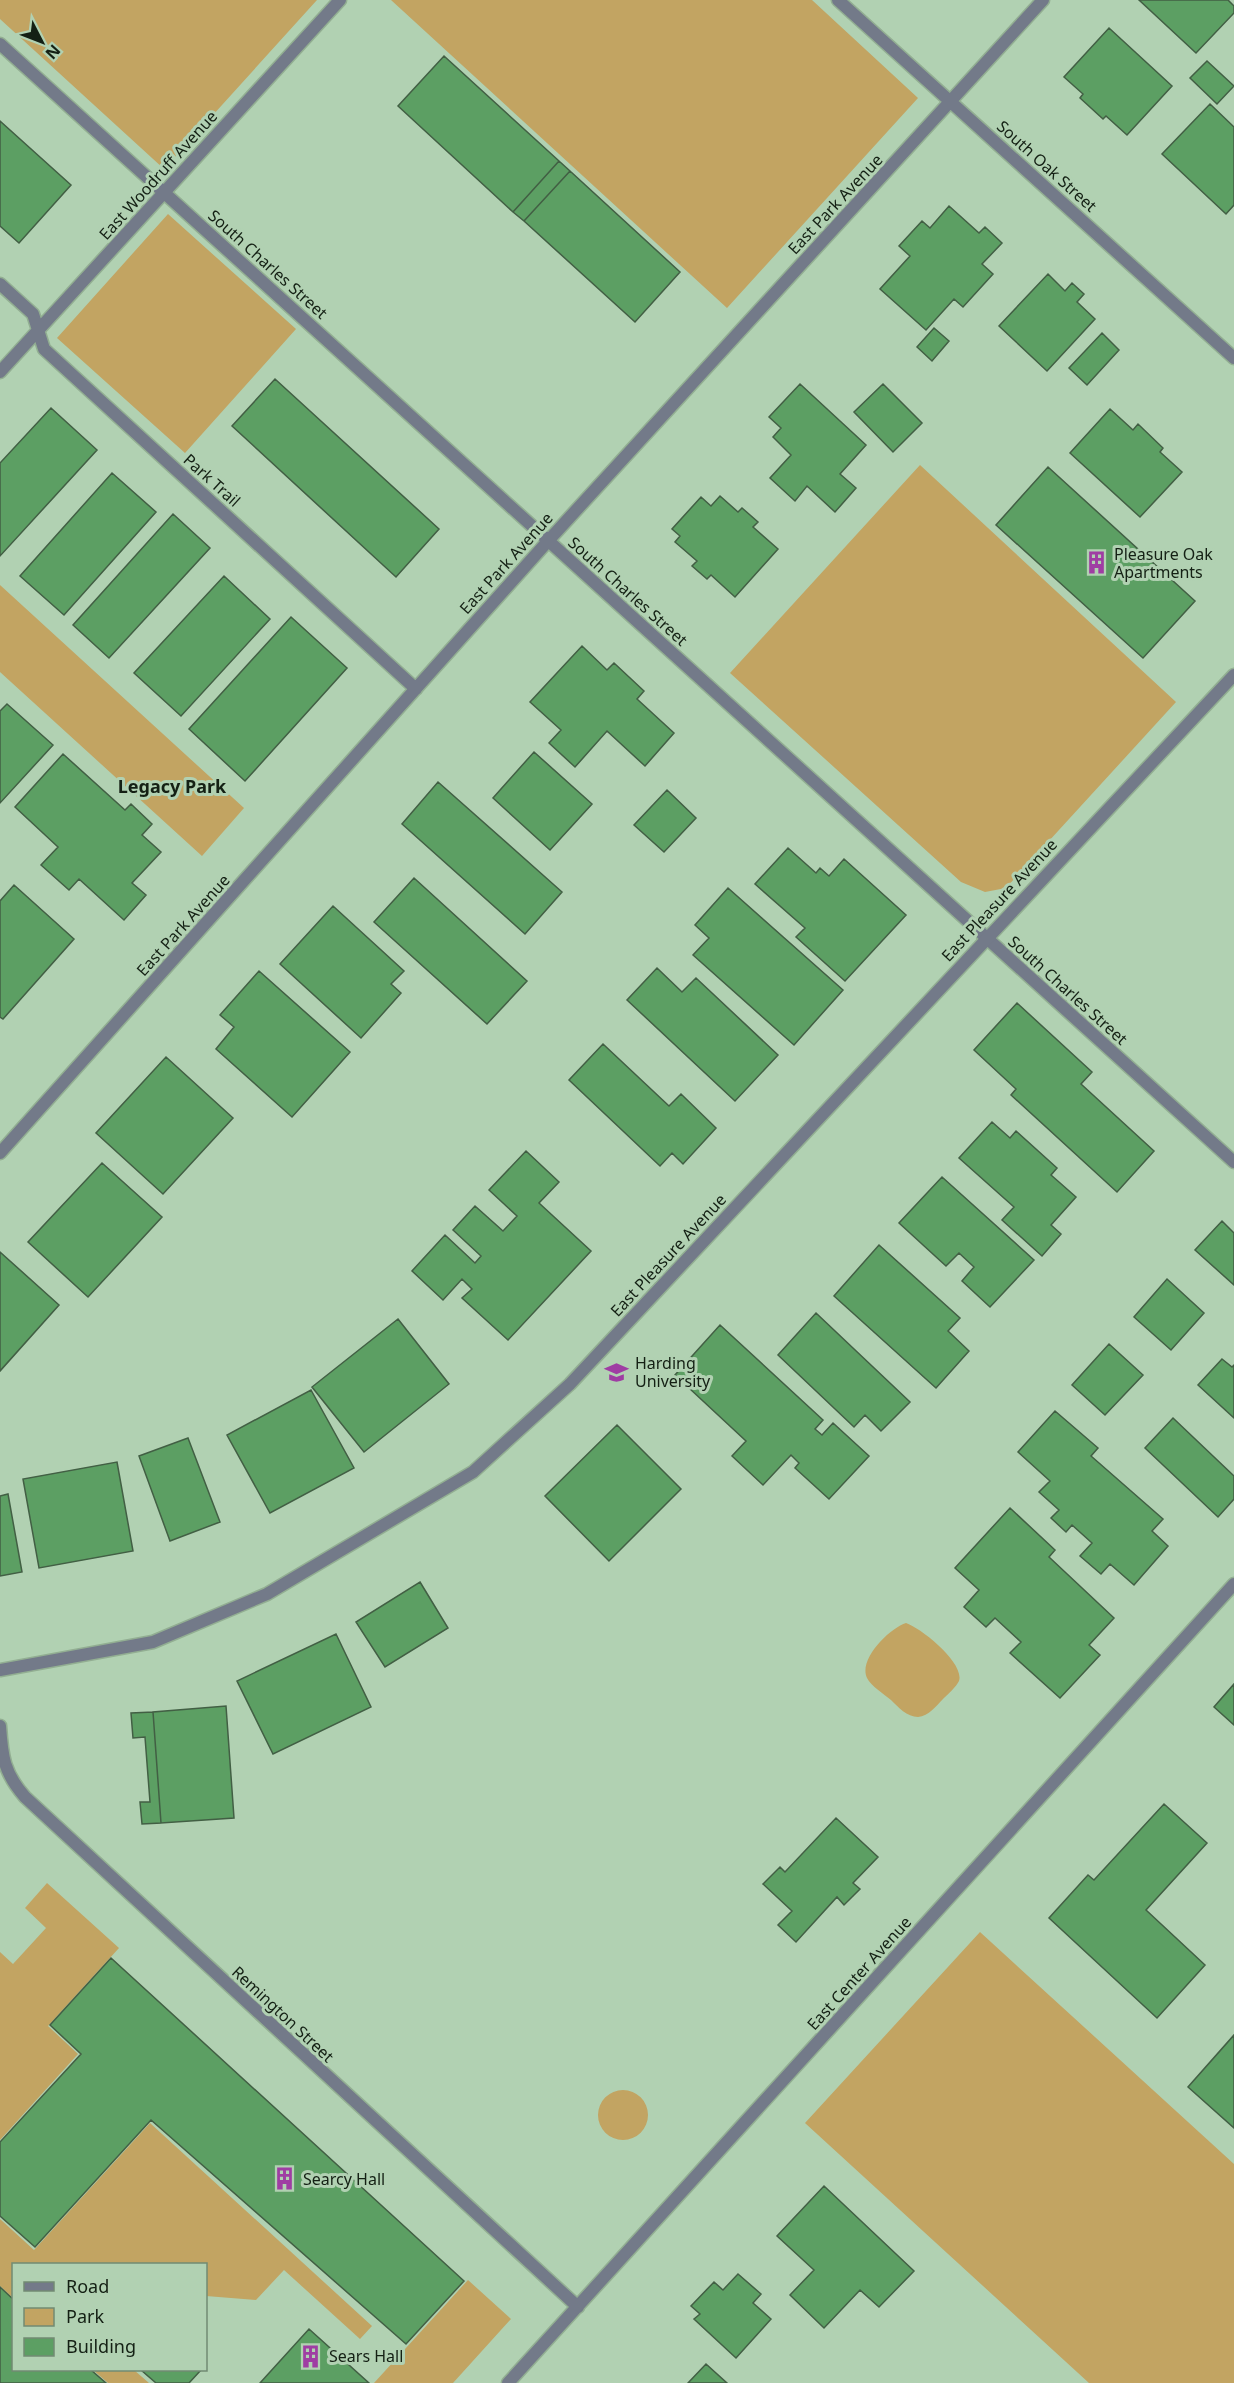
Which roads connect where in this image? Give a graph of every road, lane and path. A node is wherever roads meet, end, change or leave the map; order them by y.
1 (340, 0) edge
2 (838, 0) edge
3 (1043, 0) edge
4 (0, 44) edge
5 (951, 102) junction
6 (165, 193) junction
7 (0, 284) edge
8 (38, 330) junction
9 (1234, 358) edge
10 (0, 372) edge
11 (548, 541) junction
12 (1234, 675) edge
13 (416, 689) junction
14 (986, 938) junction
15 (0, 1153) edge
16 (1234, 1162) edge
17 (1234, 1584) edge
18 (0, 1670) edge
19 (0, 1726) edge
20 (578, 2307) junction
21 (508, 2383) edge

1 - 6 street, East Woodruff Avenue
2 - 5 street, South Oak Street
3 - 5 street, East Park Avenue
4 - 6 street, South Charles Street
5 - 9 street, South Oak Street
5 - 11 street, East Park Avenue
6 - 8 street, East Woodruff Avenue
6 - 11 street, South Charles Street
7 - 8 street, Park Trail
8 - 10 street, East Woodruff Avenue
8 - 13 street, Park Trail
11 - 13 street, East Park Avenue
11 - 14 street, South Charles Street
12 - 14 street, East Pleasure Avenue
13 - 15 street, East Park Avenue
14 - 16 street, South Charles Street
14 - 18 street, East Pleasure Avenue
17 - 20 street, East Center Avenue
19 - 20 street, Remington Street
20 - 21 street, East Center Avenue

